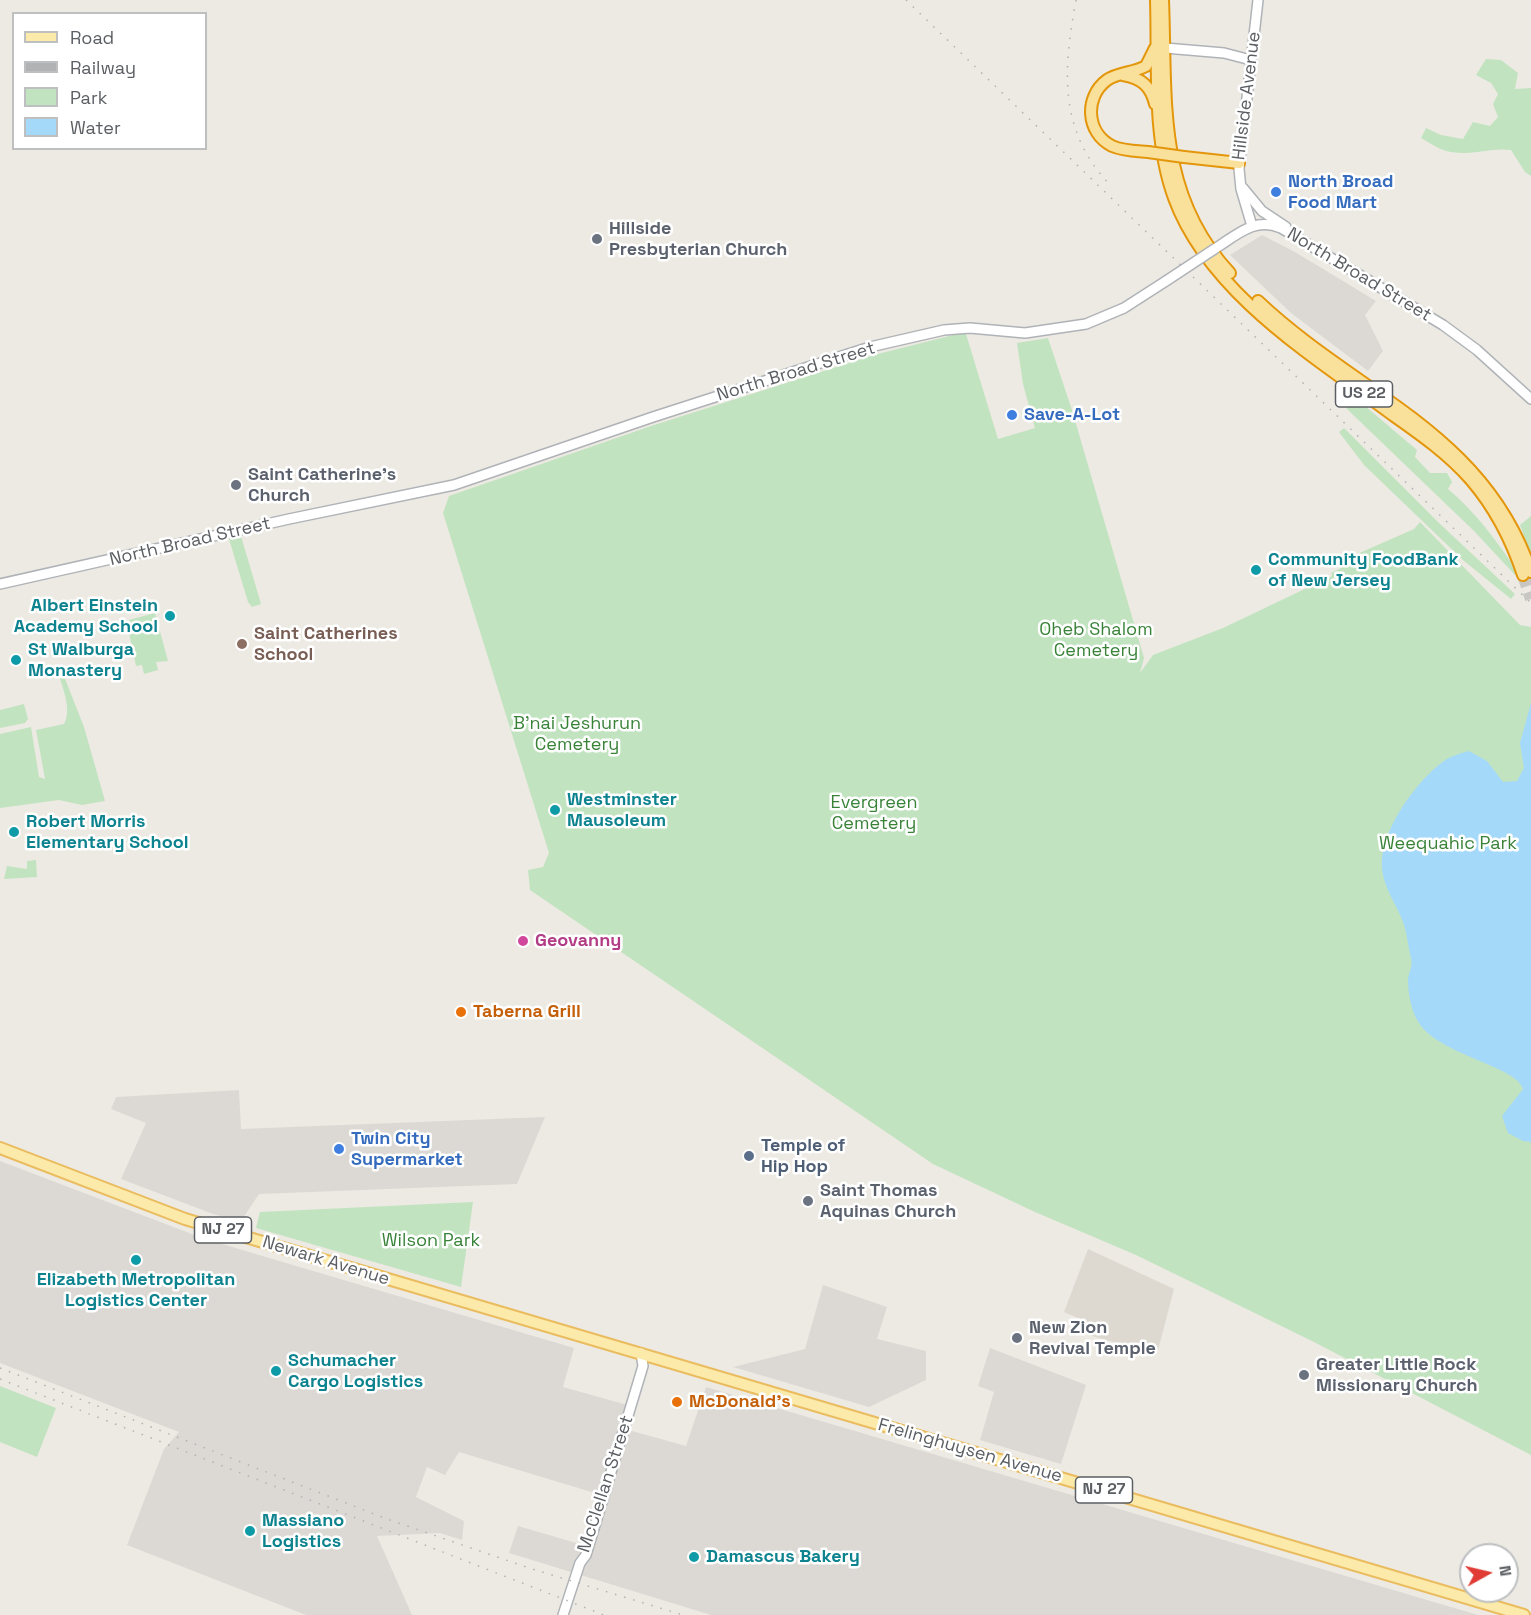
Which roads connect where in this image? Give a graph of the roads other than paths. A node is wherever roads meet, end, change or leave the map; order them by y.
1 (1156, 0) edge
2 (1163, 0) edge
3 (1258, 0) edge
4 (1157, 39) junction
5 (1165, 48) junction
6 (1251, 60) junction
7 (1120, 75) junction
8 (1161, 136) junction
9 (1239, 163) junction
10 (1240, 182) junction
11 (1252, 226) junction
12 (1294, 235) junction
13 (1531, 399) edge
14 (1527, 573) edge
15 (0, 584) edge
16 (0, 1148) edge
17 (451, 1299) joint
18 (641, 1353) junction
19 (563, 1615) edge
20 (1524, 1615) edge

1 - 4 highway, US 22
2 - 5 highway, US 22
3 - 6 main road, Hillside Avenue
4 - 7 highway
4 - 8 highway, US 22
5 - 6 main road
5 - 14 highway, US 22
6 - 9 main road, Hillside Avenue
7 - 8 highway
7 - 9 highway, bridge
8 - 14 highway, US 22
9 - 10 main road, Hillside Avenue
10 - 11 main road, Hillside Avenue
10 - 12 main road
11 - 12 main road, North Broad Street
11 - 15 main road, North Broad Street, bridge
12 - 13 main road, North Broad Street
16 - 17 main road, Newark Avenue / NJ 27
17 - 18 main road, Frelinghuysen Avenue / NJ 27
18 - 19 main road, McClellan Street
18 - 20 main road, Frelinghuysen Avenue / NJ 27

